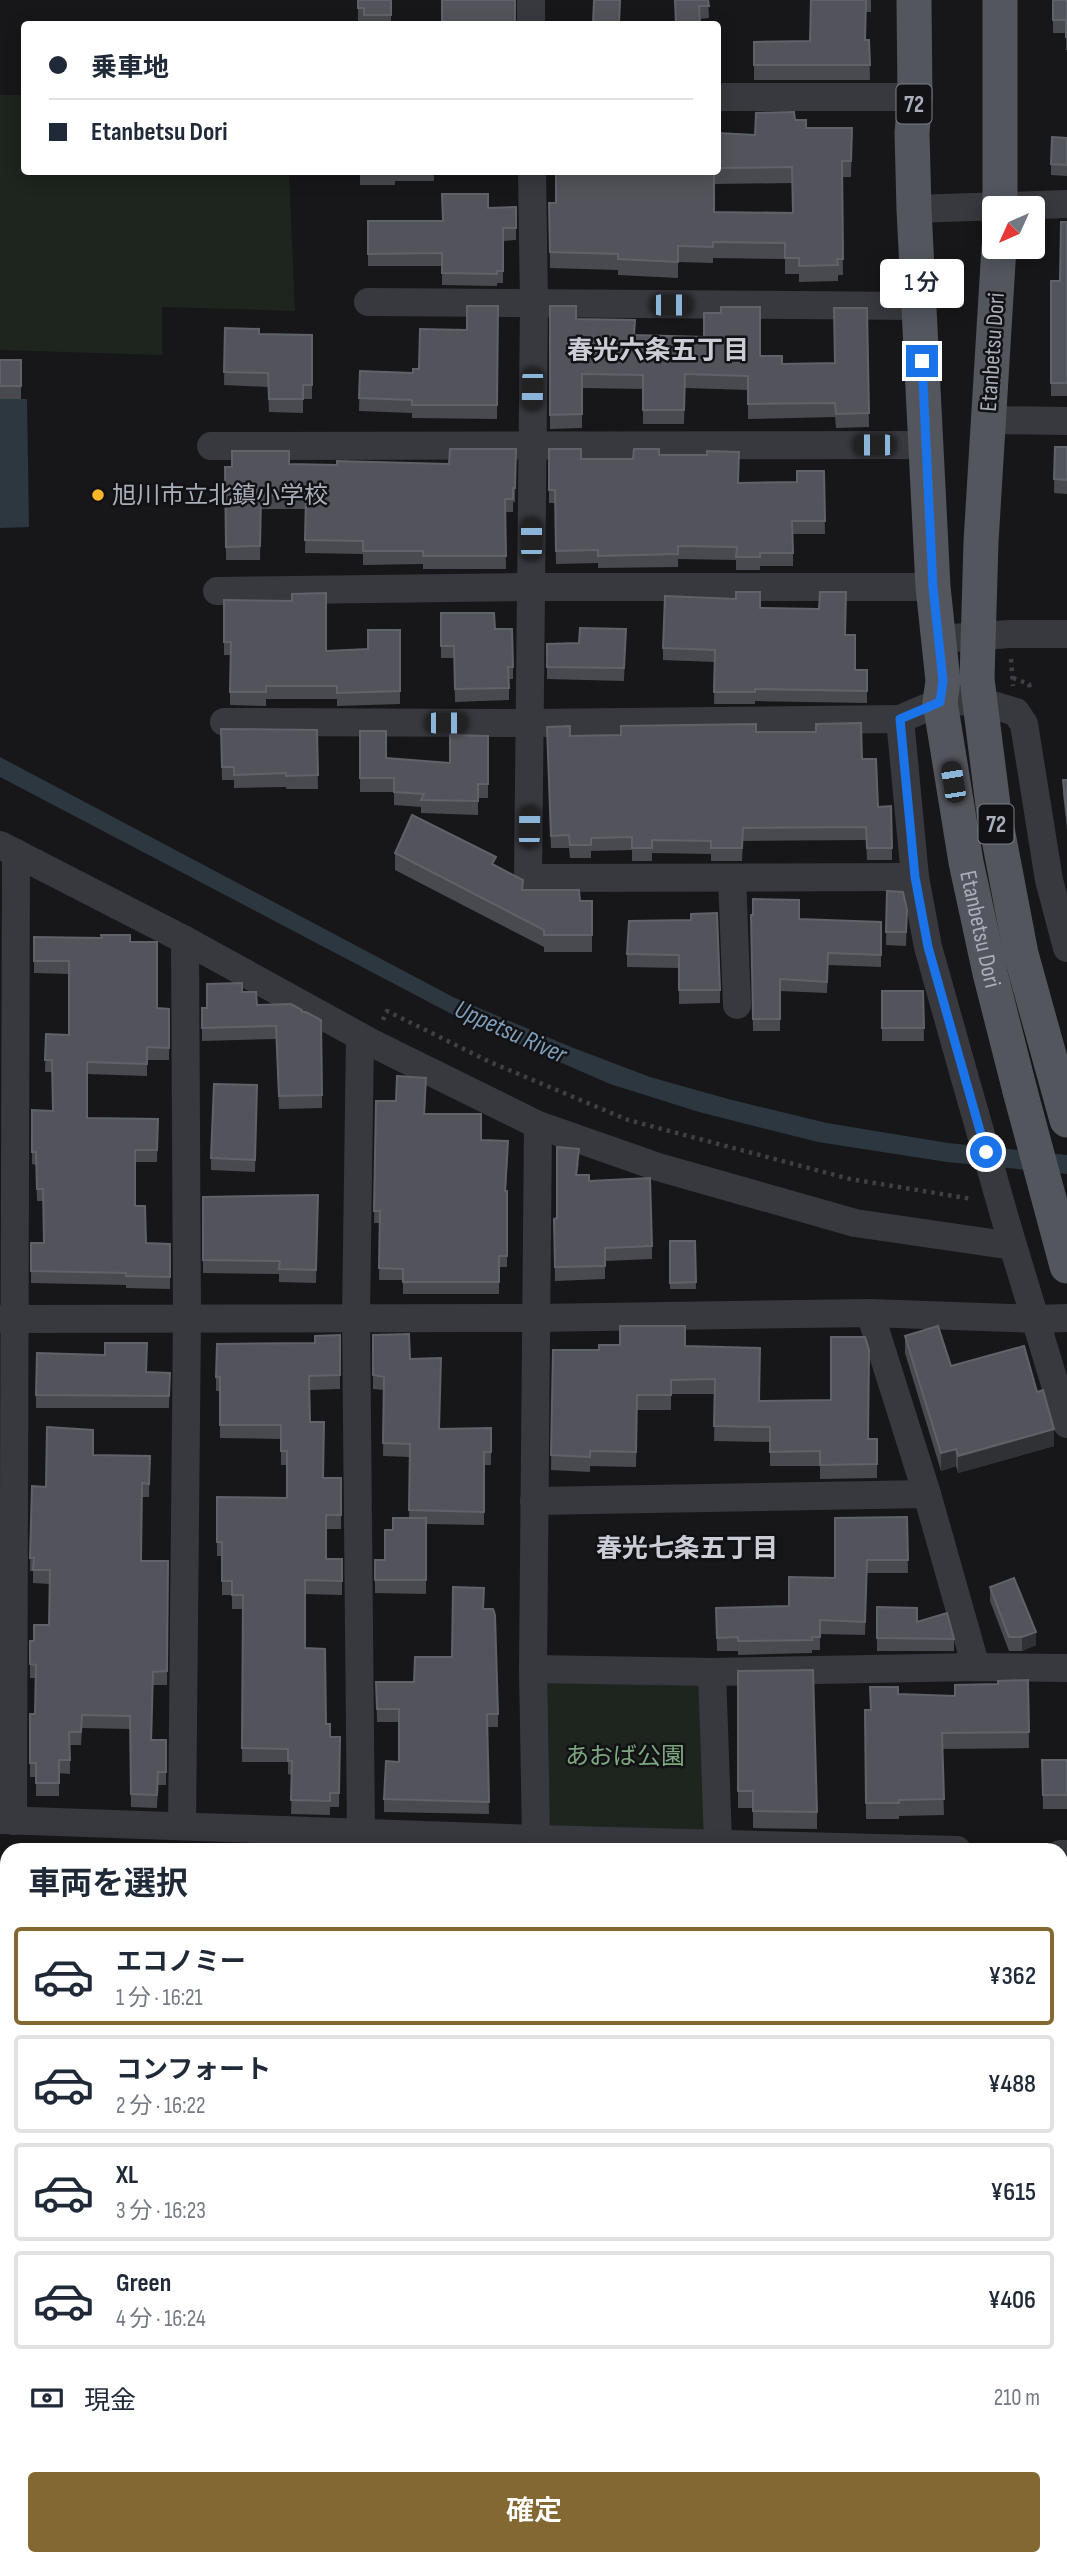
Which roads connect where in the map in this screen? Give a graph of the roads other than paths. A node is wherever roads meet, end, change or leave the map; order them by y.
1 (531, 0) edge
2 (914, 0) edge
3 (1000, 0) edge
4 (531, 21) edge
5 (915, 96) junction
6 (721, 97) edge
7 (532, 175) edge
8 (1000, 196) edge
9 (1067, 204) edge
10 (1045, 205) edge
11 (982, 208) edge
12 (914, 209) junction
13 (998, 259) edge
14 (368, 302) dead end
15 (534, 305) junction
16 (919, 306) junction
17 (988, 420) junction
18 (1067, 421) edge
19 (531, 445) junction
20 (926, 445) junction
21 (211, 446) dead end
22 (531, 587) junction
23 (933, 587) junction
24 (217, 591) dead end
25 (1067, 634) edge
26 (993, 635) junction
27 (938, 639) junction
28 (979, 701) junction
29 (940, 702) junction
30 (900, 719) junction
31 (224, 722) dead end
32 (530, 723) junction
33 (8, 849) edge
34 (915, 877) junction
35 (732, 878) junction
36 (1058, 880) edge
37 (185, 940) junction
38 (1067, 947) edge
39 (737, 1005) dead end
40 (366, 1040) junction
41 (1064, 1110) edge
42 (538, 1125) junction
43 (1011, 1238) junction
44 (1067, 1266) edge
45 (870, 1313) junction
46 (187, 1317) junction
47 (356, 1317) junction
48 (536, 1318) junction
49 (1067, 1318) edge
50 (7, 1319) edge
51 (1035, 1320) junction
52 (1067, 1424) edge
53 (927, 1494) junction
54 (534, 1501) junction
55 (976, 1667) junction
56 (1067, 1668) edge
57 (533, 1669) junction
58 (712, 1672) junction
59 (6, 1821) edge
60 (182, 1826) junction
61 (361, 1833) junction
62 (536, 1839) junction
63 (718, 1842) junction
64 (748, 1843) edge

1 - 4 street
2 - 5 main road, Etanbetsu Dori / 72
3 - 8 main road
5 - 6 street
5 - 12 main road, Etanbetsu Dori / 72
7 - 15 street
9 - 10 street
11 - 12 street
12 - 16 main road, Etanbetsu Dori / 72
13 - 17 main road, Etanbetsu Dori / 72
14 - 15 street
15 - 16 street
15 - 19 street
16 - 20 main road, Etanbetsu Dori / 72
17 - 18 street
17 - 26 main road, Etanbetsu Dori / 72
19 - 20 street
19 - 21 street
19 - 22 street
20 - 23 main road, Etanbetsu Dori / 72
22 - 23 street
22 - 24 street
22 - 32 street
23 - 27 main road, Etanbetsu Dori / 72
25 - 26 street
26 - 27 street
26 - 28 main road, Etanbetsu Dori / 72
27 - 29 main road, Etanbetsu Dori / 72
28 - 29 street
28 - 36 street
28 - 41 main road, Etanbetsu Dori / 72
29 - 30 street
29 - 44 main road, Etanbetsu Dori / 72, bridge
30 - 32 street
30 - 34 street
31 - 32 street
32 - 35 street
33 - 37 street
33 - 50 street
34 - 35 street
34 - 43 street, bridge
35 - 39 street
36 - 38 street
37 - 40 street
37 - 46 street
40 - 42 street
40 - 47 street
42 - 43 street
42 - 48 street
43 - 51 street
45 - 48 street
45 - 51 street
45 - 53 street
46 - 47 street
46 - 50 street
46 - 60 street
47 - 48 street
47 - 61 street
48 - 54 street
49 - 51 street
50 - 59 street
51 - 52 street
53 - 54 street
53 - 55 street
54 - 57 street
55 - 56 street
55 - 58 street
57 - 58 street
57 - 62 street
58 - 63 street
59 - 60 street
60 - 61 street
61 - 62 street
62 - 63 street
63 - 64 street

